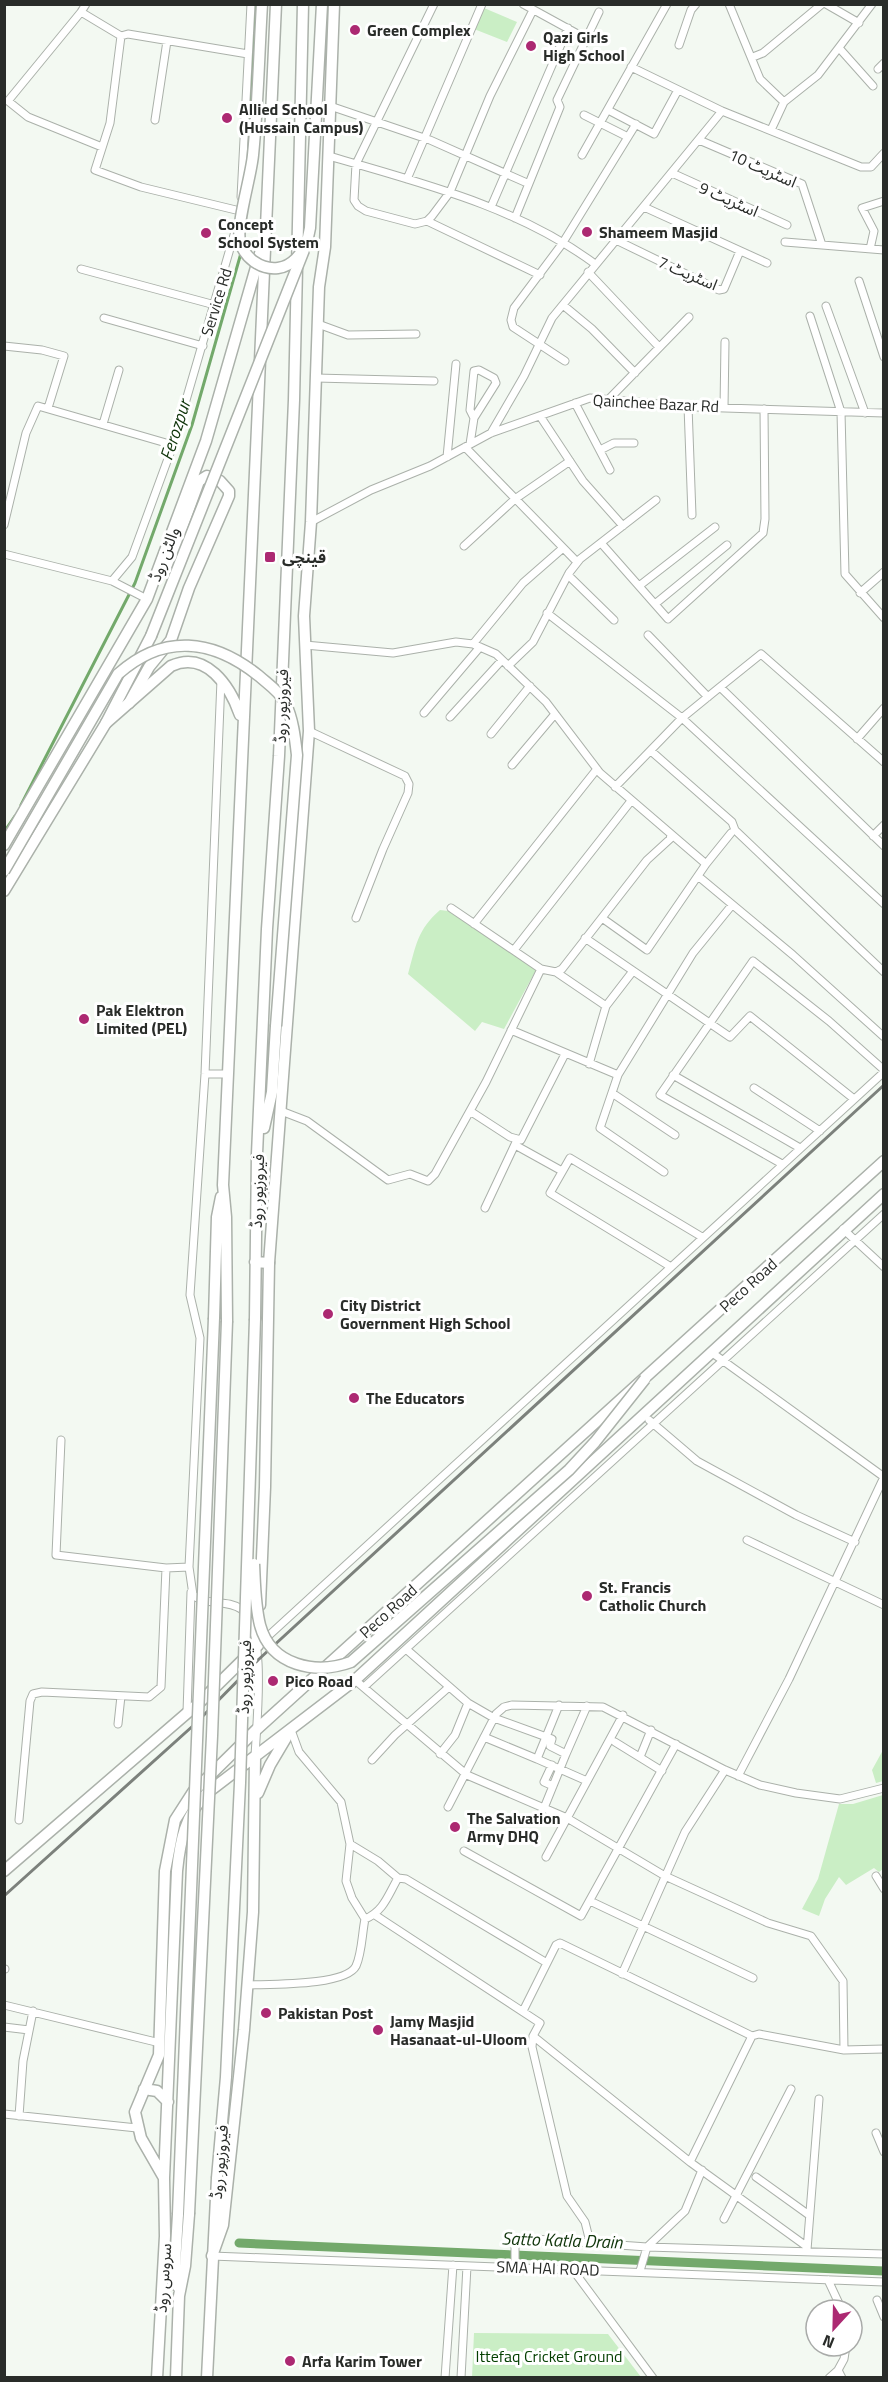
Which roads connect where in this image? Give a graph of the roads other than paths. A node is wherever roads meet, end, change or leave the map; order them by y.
1 (86, 4) edge
2 (251, 4) edge
3 (262, 4) edge
4 (276, 4) edge
5 (303, 4) edge
6 (322, 4) edge
7 (334, 4) edge
8 (434, 4) edge
9 (482, 4) edge
10 (523, 4) edge
11 (667, 4) edge
12 (729, 4) edge
13 (824, 4) edge
14 (873, 4) edge
15 (691, 6) edge
16 (533, 10) junction
17 (81, 12) junction
18 (599, 12) dead end
19 (859, 23) junction
20 (568, 28) junction
21 (121, 36) junction
22 (585, 38) junction
23 (167, 41) junction
24 (679, 45) dead end
25 (840, 49) junction
26 (248, 54) junction
27 (753, 57) junction
28 (631, 67) junction
29 (873, 87) dead end
30 (678, 90) junction
31 (6, 100) edge
32 (784, 102) junction
33 (330, 106) junction
34 (608, 110) junction
35 (722, 111) junction
36 (584, 115) dead end
37 (155, 120) dead end
38 (376, 122) junction
39 (600, 123) junction
40 (636, 124) junction
41 (771, 130) junction
42 (628, 137) junction
43 (424, 138) junction
44 (699, 140) junction
45 (102, 147) junction
46 (884, 153) edge
47 (465, 155) junction
48 (582, 155) dead end
49 (328, 156) junction
50 (356, 164) junction
51 (506, 173) junction
52 (672, 173) junction
53 (407, 179) junction
54 (527, 183) junction
55 (450, 192) junction
56 (884, 201) edge
57 (492, 207) junction
58 (644, 207) junction
59 (240, 211) junction
60 (514, 218) junction
61 (427, 221) junction
62 (787, 225) dead end
63 (265, 236) junction
64 (616, 240) junction
65 (307, 242) junction
66 (784, 242) dead end
67 (562, 244) junction
68 (822, 245) junction
69 (870, 249) junction
70 (884, 250) edge
71 (740, 251) junction
72 (767, 263) dead end
73 (594, 264) junction
74 (81, 269) dead end
75 (588, 272) junction
76 (540, 275) junction
77 (859, 281) dead end
78 (215, 305) junction
79 (563, 305) junction
80 (826, 306) dead end
81 (810, 316) dead end
82 (689, 317) dead end
83 (104, 318) dead end
84 (318, 324) junction
85 (416, 334) dead end
86 (725, 342) dead end
87 (203, 345) junction
88 (4, 346) edge
89 (539, 346) junction
90 (659, 347) junction
91 (884, 357) edge
92 (565, 361) dead end
93 (456, 364) dead end
94 (119, 370) dead end
95 (635, 373) junction
96 (316, 378) junction
97 (434, 381) dead end
98 (609, 399) junction
99 (575, 403) junction
100 (688, 406) junction
101 (48, 408) junction
102 (724, 408) junction
103 (764, 409) junction
104 (841, 412) junction
105 (865, 413) junction
106 (884, 413) edge
107 (540, 416) junction
108 (474, 418) junction
109 (103, 424) junction
110 (491, 433) junction
111 (634, 443) dead end
112 (173, 445) junction
113 (468, 446) junction
114 (600, 450) junction
115 (447, 457) junction
116 (570, 461) junction
117 (610, 470) dead end
118 (515, 499) junction
119 (656, 500) dead end
120 (693, 516) dead end
121 (311, 522) junction
122 (4, 525) edge
123 (623, 526) junction
124 (714, 527) dead end
125 (601, 543) junction
126 (728, 545) dead end
127 (464, 546) dead end
128 (563, 548) junction
129 (4, 554) edge
130 (577, 562) junction
131 (157, 572) junction
132 (884, 572) edge
133 (568, 574) junction
134 (112, 581) junction
135 (639, 586) junction
136 (860, 593) junction
137 (147, 599) junction
138 (655, 604) junction
139 (547, 614) junction
140 (884, 618) edge
141 (614, 620) dead end
142 (648, 635) dead end
143 (305, 645) junction
144 (477, 645) junction
145 (502, 660) junction
146 (508, 666) junction
147 (221, 680) junction
148 (530, 687) junction
149 (720, 687) junction
150 (708, 697) junction
151 (128, 705) junction
152 (884, 708) edge
153 (424, 713) dead end
154 (555, 714) junction
155 (450, 717) dead end
156 (682, 718) junction
157 (242, 721) junction
158 (106, 723) junction
159 (309, 731) junction
160 (491, 734) dead end
161 (857, 739) junction
162 (651, 751) junction
163 (884, 762) edge
164 (512, 765) dead end
165 (597, 769) junction
166 (615, 787) junction
167 (631, 801) junction
168 (884, 825) edge
169 (731, 833) dead end
170 (670, 835) junction
171 (873, 836) junction
172 (4, 845) edge
173 (884, 846) edge
174 (706, 864) junction
175 (4, 871) edge
176 (698, 876) junction
177 (4, 891) edge
178 (884, 904) edge
179 (732, 905) junction
180 (451, 908) dead end
181 (356, 918) dead end
182 (602, 918) junction
183 (474, 924) junction
184 (585, 938) junction
185 (513, 950) junction
186 (541, 969) junction
187 (633, 971) junction
188 (556, 972) junction
189 (884, 972) edge
190 (668, 994) junction
191 (606, 1006) junction
192 (708, 1023) junction
193 (511, 1030) junction
194 (884, 1037) edge
195 (565, 1054) junction
196 (589, 1064) junction
197 (884, 1071) edge
198 (205, 1074) junction
199 (227, 1074) junction
200 (618, 1075) junction
201 (673, 1075) junction
202 (754, 1088) dead end
203 (612, 1094) junction
204 (854, 1099) junction
205 (281, 1111) junction
206 (470, 1111) junction
207 (820, 1131) junction
208 (675, 1135) dead end
209 (516, 1143) junction
210 (800, 1148) junction
211 (257, 1155) junction
212 (884, 1161) edge
213 (782, 1164) junction
214 (562, 1171) junction
215 (664, 1172) dead end
216 (223, 1185) junction
217 (883, 1194) edge
218 (485, 1208) dead end
219 (884, 1214) edge
220 (843, 1229) junction
221 (702, 1237) junction
222 (855, 1241) junction
223 (255, 1262) junction
224 (269, 1263) junction
225 (671, 1267) junction
226 (884, 1267) edge
227 (711, 1352) junction
228 (723, 1361) junction
229 (645, 1379) junction
230 (642, 1414) junction
231 (652, 1422) junction
232 (61, 1440) dead end
233 (884, 1477) edge
234 (250, 1498) junction
235 (513, 1533) junction
236 (747, 1540) dead end
237 (855, 1542) junction
238 (522, 1544) junction
239 (189, 1566) junction
240 (166, 1568) junction
241 (836, 1582) junction
242 (191, 1592) junction
243 (884, 1605) edge
244 (258, 1645) junction
245 (406, 1649) junction
246 (359, 1683) junction
247 (449, 1687) junction
248 (121, 1696) junction
249 (468, 1703) junction
250 (559, 1705) junction
251 (587, 1706) junction
252 (187, 1714) junction
253 (623, 1715) junction
254 (494, 1718) junction
255 (118, 1724) dead end
256 (407, 1725) junction
257 (256, 1730) junction
258 (291, 1730) junction
259 (651, 1730) junction
260 (484, 1737) junction
261 (546, 1737) junction
262 (615, 1742) dead end
263 (676, 1744) junction
264 (440, 1754) junction
265 (566, 1754) junction
266 (640, 1757) junction
267 (255, 1758) junction
268 (537, 1759) junction
269 (372, 1760) dead end
270 (552, 1765) junction
271 (561, 1769) junction
272 (725, 1770) junction
273 (662, 1771) junction
274 (467, 1775) junction
275 (738, 1776) junction
276 (587, 1781) junction
277 (553, 1786) junction
278 (884, 1788) edge
279 (255, 1804) junction
280 (448, 1807) dead end
281 (544, 1808) junction
282 (567, 1818) junction
283 (19, 1820) dead end
284 (350, 1844) junction
285 (464, 1851) dead end
286 (619, 1851) junction
287 (546, 1857) dead end
288 (4, 1871) edge
289 (665, 1876) junction
290 (876, 1876) dead end
291 (398, 1878) junction
292 (884, 1889) edge
293 (590, 1901) junction
294 (375, 1915) junction
295 (365, 1919) junction
296 (641, 1927) junction
297 (547, 1963) junction
298 (622, 1974) junction
299 (753, 1978) dead end
300 (248, 1985) junction
301 (4, 2005) edge
302 (523, 2011) junction
303 (33, 2012) junction
304 (4, 2026) edge
305 (29, 2030) junction
306 (533, 2036) junction
307 (752, 2036) junction
308 (160, 2043) junction
309 (884, 2049) edge
310 (844, 2050) junction
311 (791, 2089) dead end
312 (144, 2090) junction
313 (819, 2099) dead end
314 (168, 2102) junction
315 (4, 2114) edge
316 (18, 2116) junction
317 (137, 2128) junction
318 (876, 2133) dead end
319 (166, 2136) junction
320 (143, 2142) junction
321 (884, 2152) edge
322 (690, 2162) junction
323 (702, 2170) junction
324 (756, 2177) dead end
325 (164, 2178) junction
326 (736, 2195) junction
327 (183, 2214) junction
328 (809, 2215) junction
329 (724, 2219) dead end
330 (590, 2242) junction
331 (807, 2249) junction
332 (646, 2250) junction
333 (884, 2254) edge
334 (212, 2256) junction
335 (453, 2265) junction
336 (467, 2265) junction
337 (515, 2265) junction
338 (641, 2269) junction
339 (573, 2270) junction
340 (828, 2280) junction
341 (884, 2282) edge
342 (836, 2298) edge
343 (877, 2300) dead end
344 (884, 2316) edge
345 (844, 2358) edge
346 (838, 2370) junction
347 (157, 2378) edge
348 (176, 2378) edge
349 (207, 2378) edge
350 (445, 2378) edge
351 (461, 2378) edge
352 (654, 2378) edge
353 (829, 2378) edge
354 (842, 2378) edge

1 - 17 street
2 - 26 street, Service Rd
3 - 65 main road, bridge
4 - 63 main road
5 - 211 main road, فیروزپور روڈ
6 - 65 main road
7 - 33 main road
8 - 38 street
9 - 43 street
10 - 16 street
11 - 28 street
12 - 27 street
13 - 19 street
13 - 27 street
14 - 19 street
15 - 24 street
16 - 20 street
16 - 47 street
17 - 21 street
17 - 31 street
18 - 22 street
19 - 25 street
20 - 22 street
20 - 51 street
21 - 23 street
21 - 45 street
22 - 54 street
23 - 26 street
23 - 37 street
25 - 29 street
25 - 32 street
26 - 59 street, Service Rd
27 - 32 street
28 - 30 street
28 - 34 street
30 - 35 street
30 - 40 street
31 - 45 street
32 - 41 street
33 - 38 street
33 - 49 main road
34 - 39 street
34 - 40 street
35 - 41 street
35 - 44 street
36 - 39 street
38 - 43 street
38 - 50 street
39 - 42 street
39 - 48 street
40 - 42 street
41 - 46 street
42 - 67 street
43 - 47 street
43 - 53 street
44 - 52 street
44 - 68 street, اسٹریٹ 10
45 - 59 street
47 - 51 street
47 - 55 street
49 - 50 street
49 - 84 main road
50 - 53 street
50 - 61 street
51 - 54 street
51 - 57 street
52 - 58 street
52 - 62 street, اسٹریٹ 9
53 - 55 street
54 - 60 street
55 - 57 street
55 - 61 street
56 - 69 street
57 - 60 street
58 - 64 street
58 - 71 street
59 - 78 street, Service Rd
60 - 67 street
61 - 76 street
63 - 131 main road, والٹن روڈ
63 - 157 main road
64 - 71 street, اسٹریٹ 7
64 - 73 street
65 - 158 main road, bridge
66 - 68 street
67 - 73 street
67 - 76 street
68 - 69 street
69 - 70 street
71 - 72 street
73 - 75 street
74 - 78 street
75 - 79 street
75 - 90 street
76 - 89 street
77 - 91 street
78 - 87 street, Service Rd
79 - 89 street
79 - 95 street
80 - 105 street
81 - 104 street
82 - 90 street
83 - 87 street
84 - 85 street
84 - 96 main road
86 - 102 street
87 - 112 street, Service Rd
88 - 101 street
89 - 92 street
89 - 110 street
90 - 95 street
93 - 115 street
94 - 109 street
95 - 98 street
96 - 97 street
96 - 121 main road
98 - 99 street, Qainchee Bazar Rd
98 - 100 street, Qainchee Bazar Rd
99 - 107 street, Qainchee Bazar Rd
99 - 114 street
100 - 102 street, Qainchee Bazar Rd
100 - 120 street
101 - 109 street
101 - 122 street
102 - 103 street, Qainchee Bazar Rd
103 - 104 street, Qainchee Bazar Rd
103 - 138 street
104 - 105 street, Qainchee Bazar Rd
104 - 136 street
105 - 106 street, Qainchee Bazar Rd
107 - 110 street, Qainchee Bazar Rd
107 - 116 street
108 - 108 street
108 - 113 street
109 - 112 street
110 - 113 street, Qainchee Bazar Rd
111 - 114 street
112 - 134 street, Service Rd
113 - 115 street, Qainchee Bazar Rd
113 - 118 street
114 - 117 street
115 - 121 street, Qainchee Bazar Rd
116 - 118 street
116 - 123 street
118 - 127 street
118 - 128 street
119 - 123 street
121 - 143 main road
123 - 125 street
124 - 135 street
125 - 130 street
125 - 135 street
126 - 138 street
128 - 130 street
128 - 144 street
129 - 134 street
130 - 133 street
131 - 137 main road, والٹن روڈ
131 - 151 main road
132 - 136 street
133 - 139 street
133 - 141 street
134 - 137 street
135 - 138 street
136 - 140 street
137 - 172 main road, والٹن روڈ
139 - 146 street
139 - 156 street
142 - 150 street
143 - 144 street
143 - 159 main road
144 - 145 street
144 - 153 street
145 - 146 street
145 - 155 street
146 - 148 street
147 - 151 main road
147 - 157 main road
147 - 198 street
148 - 154 street
148 - 160 street
149 - 150 street
149 - 161 street
149 - 171 street
150 - 156 street
151 - 158 main road
152 - 161 street
154 - 164 street
154 - 165 street
156 - 162 street
156 - 178 street
157 - 199 main road
158 - 177 main road
159 - 181 street
159 - 205 main road
161 - 163 street
162 - 166 street
162 - 189 street
165 - 166 street
165 - 183 street
166 - 167 street
167 - 170 street
167 - 185 street
168 - 171 street
169 - 174 street
170 - 174 street
170 - 182 street
171 - 173 street
174 - 176 street
175 - 211 main road, bridge
176 - 179 street
176 - 182 street
179 - 190 street
179 - 194 street
180 - 183 street
182 - 184 street
183 - 185 street
184 - 187 street
184 - 188 street
185 - 186 street
186 - 188 street
186 - 193 street
187 - 190 street
187 - 191 street
188 - 191 street
190 - 192 street
190 - 200 street
191 - 196 street
192 - 197 street
192 - 201 street
192 - 204 street
193 - 195 street
193 - 206 street
195 - 196 street
195 - 209 street
196 - 200 street
197 - 204 street
198 - 199 street
198 - 239 street
199 - 216 main road
200 - 203 street
201 - 210 street
201 - 213 street
202 - 207 street
203 - 208 street
203 - 215 street
204 - 207 street
205 - 206 street
205 - 224 main road
206 - 209 street
207 - 210 street
209 - 214 street
209 - 218 street
210 - 213 street
211 - 223 main road, فیروزپور روڈ
212 - 229 main road, Peco Road
213 - 221 street
214 - 221 street
214 - 225 street
216 - 327 main road, bridge
216 - 327 main road, فیروزپور روڈ, bridge
217 - 220 main road, Peco Road
219 - 222 street
220 - 222 street
220 - 227 main road, Peco Road
221 - 225 street
222 - 226 street
222 - 228 street
223 - 224 main road
223 - 234 main road, فیروزپور روڈ, bridge
224 - 244 main road
225 - 244 street
227 - 228 street
227 - 230 main road, Peco Road
228 - 231 street
228 - 233 street
229 - 234 main road, bridge
229 - 257 main road, Peco Road
230 - 231 street
230 - 235 main road, Peco Road
231 - 237 street
231 - 238 street
232 - 240 street
233 - 237 street
234 - 334 main road, فیروزپور روڈ, bridge
235 - 238 street
235 - 246 main road, Peco Road
236 - 241 street
237 - 241 street
238 - 245 street
239 - 240 street
239 - 242 street
240 - 248 street
241 - 243 street
241 - 275 street
242 - 244 street
242 - 252 street
244 - 252 main road
244 - 257 street
245 - 246 street
245 - 247 street
246 - 256 street
246 - 258 main road, Peco Road
247 - 249 street
247 - 256 street
248 - 255 street
248 - 283 street
249 - 254 street
249 - 264 street
250 - 251 street
250 - 254 street
250 - 261 street
251 - 253 street
251 - 265 street
252 - 288 main road
253 - 259 street
253 - 276 street
254 - 260 street
254 - 261 street
256 - 264 street
256 - 269 street
257 - 267 street
257 - 308 main road, Peco Road
258 - 267 main road, Peco Road
258 - 279 main road
258 - 284 street
259 - 263 street
259 - 266 street
260 - 268 street
260 - 274 street
261 - 265 street
261 - 268 street
262 - 266 street
263 - 272 street
263 - 273 street
264 - 274 street
265 - 271 street
266 - 273 street
267 - 279 main road
267 - 314 main road, Peco Road
268 - 270 street
270 - 271 street
270 - 277 street
271 - 276 street
271 - 277 street
272 - 275 street
272 - 289 street
273 - 286 street
274 - 280 street
274 - 281 street
275 - 278 street
276 - 282 street
277 - 281 street
279 - 300 main road
281 - 282 street
282 - 286 street
282 - 287 street
284 - 291 street
284 - 295 street
285 - 293 street
286 - 289 street
286 - 293 street
289 - 296 street
289 - 310 street
290 - 292 street
291 - 294 street
291 - 297 street
293 - 296 street
294 - 295 street
294 - 302 street
295 - 300 street
296 - 298 street
296 - 299 street
297 - 298 street
297 - 302 street
298 - 307 street
300 - 334 main road
301 - 303 street
302 - 306 street
303 - 305 street
303 - 308 street
304 - 305 street
305 - 316 street
306 - 322 street
306 - 330 street
307 - 310 street
307 - 322 street
308 - 312 main road, Peco Road
309 - 310 street
311 - 326 street
312 - 314 main road
312 - 317 main road, Peco Road
313 - 328 street
314 - 319 main road, سروس روڈ
315 - 316 street
316 - 317 street
317 - 320 main road, Peco Road
318 - 321 street
319 - 320 main road
319 - 325 main road, سروس روڈ
320 - 325 main road, Peco Road
322 - 323 street
323 - 326 street
323 - 332 street
324 - 328 street
325 - 347 main road, سروس روڈ
326 - 329 street
326 - 331 street
327 - 348 main road, فیروزپور روڈ
328 - 331 street
330 - 332 street
330 - 337 street
331 - 332 street
331 - 333 street
332 - 338 street
334 - 335 street, SMA HAI ROAD
334 - 349 main road, فیروزپور روڈ
335 - 336 street, SMA HAI ROAD
335 - 350 street
336 - 337 street, SMA HAI ROAD
336 - 351 street
337 - 339 street, SMA HAI ROAD
338 - 339 street, SMA HAI ROAD
338 - 340 street, SMA HAI ROAD
339 - 352 street
340 - 341 street, SMA HAI ROAD
340 - 342 street
343 - 344 street
345 - 346 street
346 - 353 street
346 - 354 street

